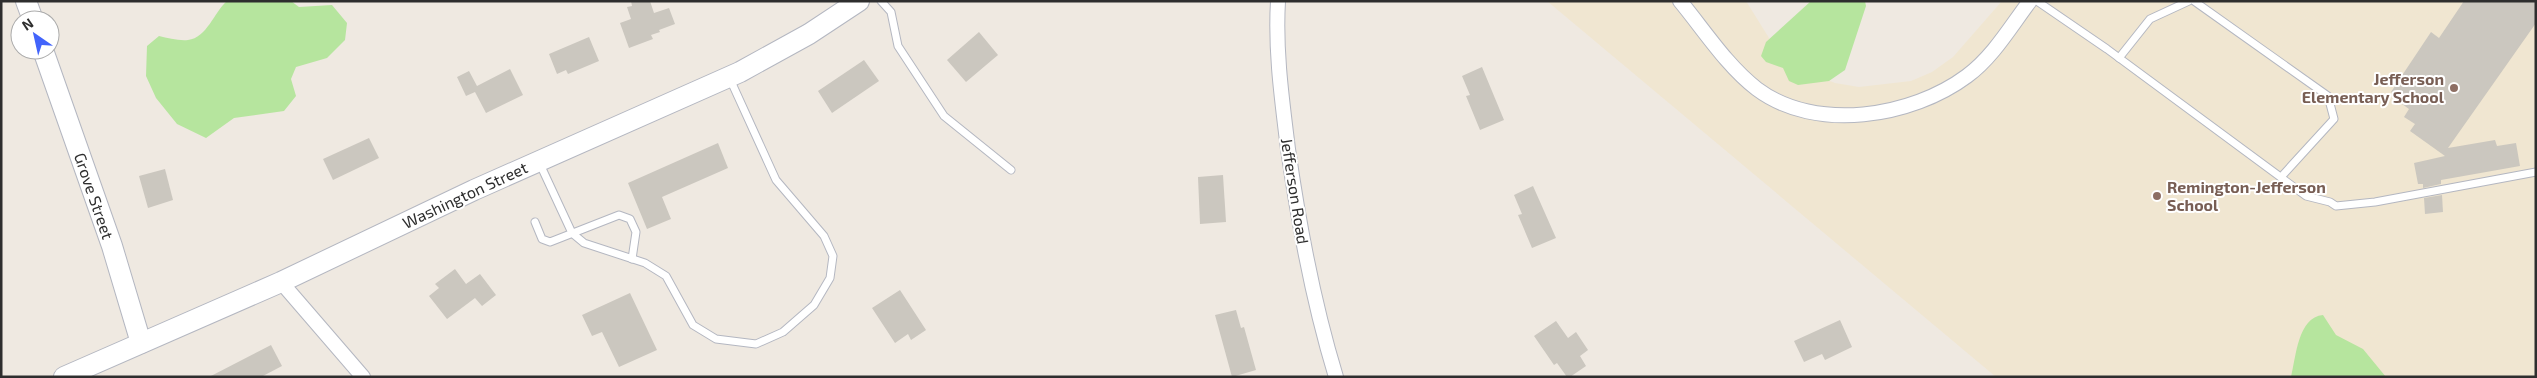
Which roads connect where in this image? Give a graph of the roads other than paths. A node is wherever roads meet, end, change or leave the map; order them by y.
1 (859, 1) edge
2 (881, 1) edge
3 (1278, 1) edge
4 (1680, 1) edge
5 (2030, 1) edge
6 (2037, 1) edge
7 (2189, 1) edge
8 (2194, 1) edge
9 (2119, 58) junction
10 (47, 60) edge
11 (728, 77) junction
12 (539, 161) junction
13 (1011, 170) dead end
14 (2536, 172) edge
15 (2282, 177) junction
16 (535, 222) dead end
17 (572, 233) junction
18 (632, 259) junction
19 (281, 282) junction
20 (141, 343) junction
21 (64, 377) edge
22 (363, 377) edge
23 (1336, 377) edge

1 - 11 main road, Washington Street
2 - 13 lane
3 - 23 street, Jefferson Road
4 - 5 street
6 - 9 lane
7 - 9 lane
8 - 15 lane
9 - 15 lane
10 - 20 main road, Grove Street
11 - 12 main road, Washington Street
11 - 18 lane
12 - 17 lane
12 - 19 main road, Washington Street
14 - 15 lane
16 - 17 lane
17 - 18 lane
17 - 18 lane
19 - 20 main road, Washington Street
19 - 22 street
20 - 21 main road, Washington Street

